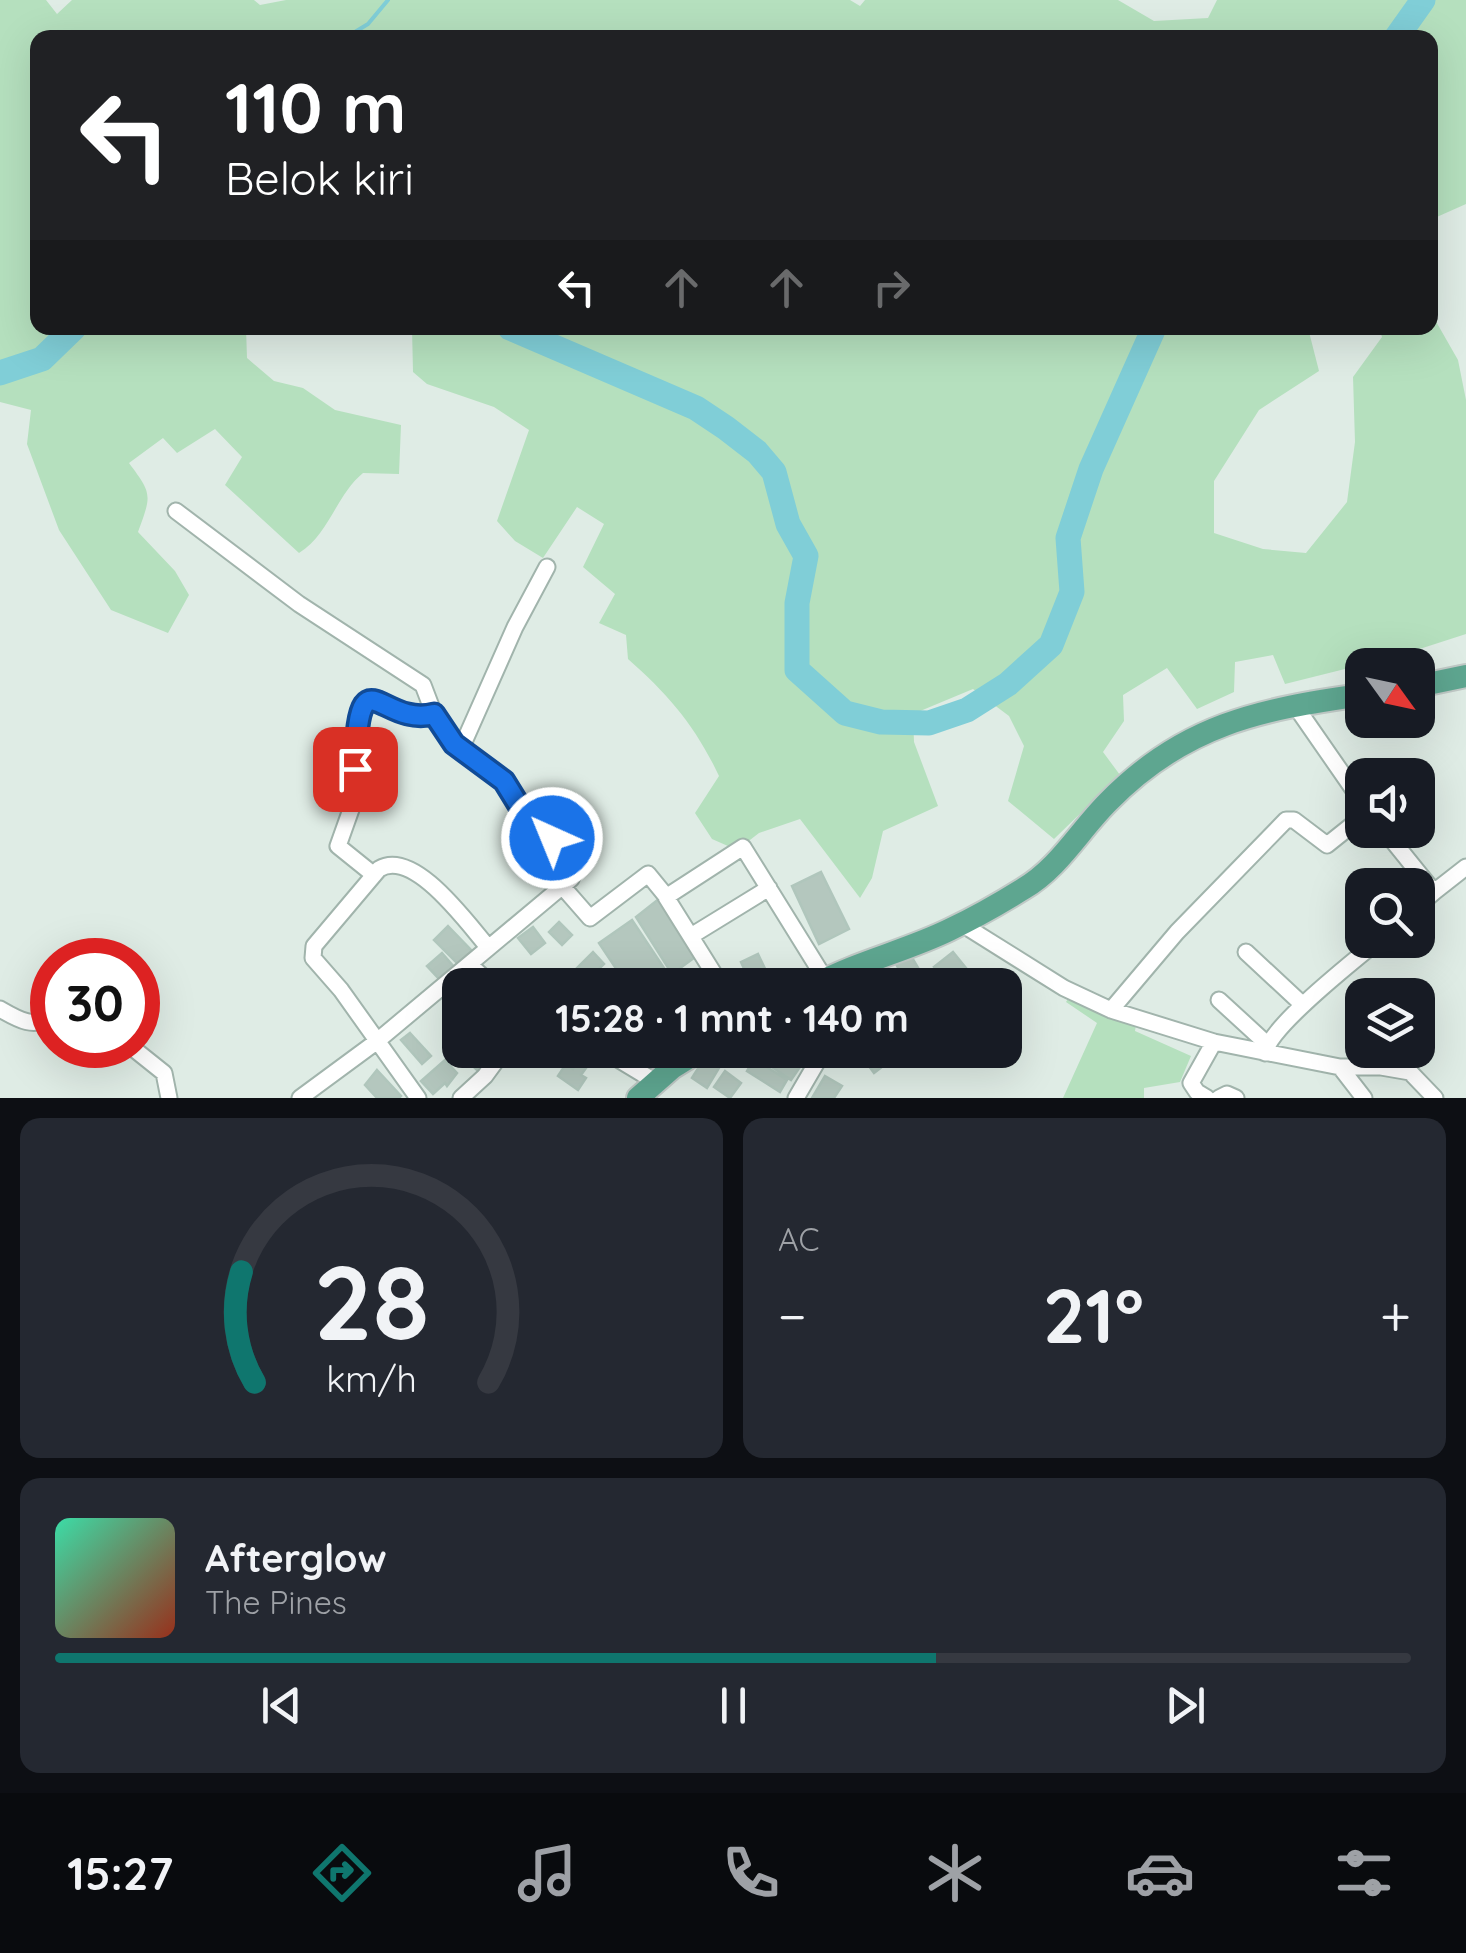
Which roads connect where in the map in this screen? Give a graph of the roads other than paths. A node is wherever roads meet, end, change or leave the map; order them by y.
1 (176, 511) dead end
2 (547, 567) dead end
3 (1466, 676) edge
4 (1435, 682) edge
5 (1345, 697) edge
6 (1294, 704) junction
7 (434, 714) junction
8 (460, 750) junction
9 (1345, 778) edge
10 (1345, 830) edge
11 (1399, 848) edge
12 (1466, 867) edge
13 (1415, 868) edge
14 (374, 874) junction
15 (562, 886) junction
16 (769, 888) junction
17 (1435, 891) edge
18 (666, 896) junction
19 (949, 930) junction
20 (691, 936) junction
21 (488, 947) junction
22 (1246, 952) dead end
23 (1358, 958) edge
24 (470, 965) junction
25 (473, 968) edge
26 (711, 968) edge
27 (812, 968) edge
28 (855, 968) edge
29 (1219, 1000) dead end
30 (1303, 1005) junction
31 (0, 1009) edge
32 (1111, 1010) junction
33 (30, 1023) edge
34 (376, 1042) junction
35 (1214, 1042) junction
36 (1266, 1048) junction
37 (1340, 1067) junction
38 (157, 1068) edge
39 (491, 1068) edge
40 (625, 1068) edge
41 (679, 1068) edge
42 (814, 1068) edge
43 (652, 1091) edge
44 (305, 1096) edge
45 (412, 1096) edge
46 (169, 1098) edge
47 (461, 1098) edge
48 (796, 1098) edge
49 (1206, 1098) edge
50 (1219, 1098) edge
51 (1236, 1098) edge
52 (1364, 1098) edge
53 (1435, 1098) edge

1 - 7 street
2 - 8 street
3 - 4 main road
5 - 6 main road
6 - 9 street
6 - 19 main road
7 - 8 street
7 - 14 street
8 - 15 street
10 - 32 street
11 - 13 street
12 - 17 street
14 - 21 street
14 - 34 street
15 - 18 street
15 - 21 street
16 - 18 street
16 - 20 street
16 - 27 street
18 - 20 street
19 - 28 main road
19 - 32 street
20 - 26 street
21 - 24 street
22 - 30 street
23 - 30 street
24 - 25 street
24 - 34 street
29 - 36 street
30 - 36 street
31 - 33 street
32 - 35 street
34 - 44 street
34 - 45 street
35 - 36 street
35 - 49 street
36 - 37 street
37 - 52 street
37 - 53 street
38 - 46 street
39 - 47 street
40 - 43 street
41 - 43 main road
42 - 48 street
50 - 51 street

